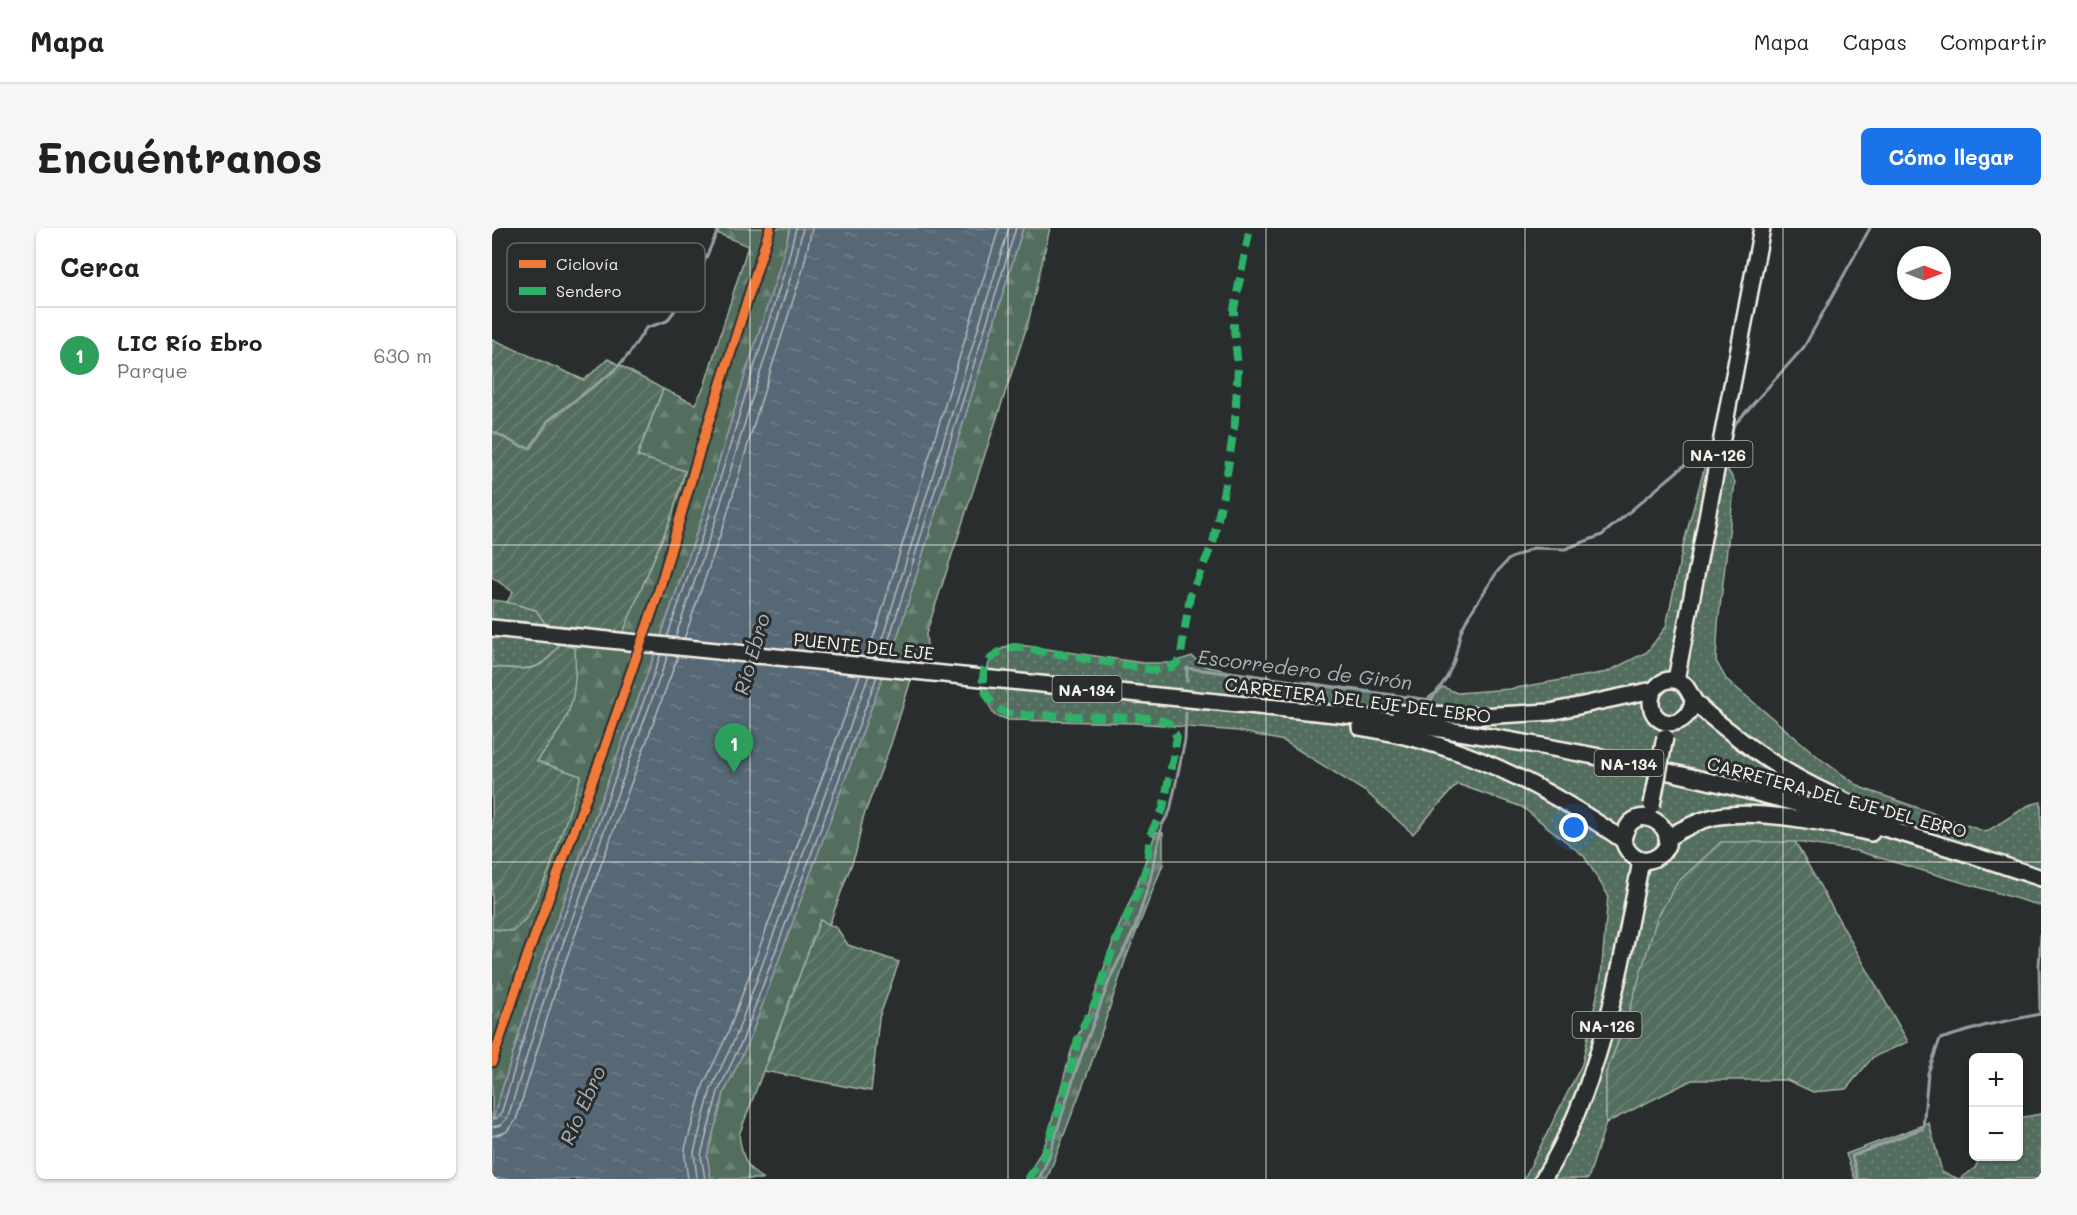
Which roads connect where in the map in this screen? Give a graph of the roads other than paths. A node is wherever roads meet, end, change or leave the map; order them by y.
1 (1762, 228) edge
2 (492, 628) edge
3 (1676, 680) junction
4 (1014, 681) joint
5 (1653, 690) junction
6 (1161, 697) junction
7 (1693, 700) junction
8 (1239, 704) junction
9 (1666, 730) junction
10 (1650, 811) junction
11 (1667, 838) junction
12 (1623, 840) junction
13 (1641, 861) junction
14 (2009, 867) junction
15 (2041, 878) edge
16 (2041, 882) edge
17 (1543, 1179) edge

1 - 3 main road, NA-126
2 - 4 main road, PUENTE DEL EJE / NA-134
3 - 5 main road
3 - 7 main road
4 - 6 main road, CARRETERA DEL EJE DEL EBRO / NA-134
5 - 6 main road
5 - 9 main road
6 - 8 main road, CARRETERA DEL EJE DEL EBRO / NA-134
7 - 9 main road
7 - 14 main road
8 - 12 main road
8 - 14 main road, CARRETERA DEL EJE DEL EBRO / NA-134
9 - 10 main road, bridge
10 - 11 main road
10 - 12 main road
11 - 13 main road
11 - 16 main road
12 - 13 main road
13 - 17 main road, NA-126
14 - 15 main road, CARRETERA DEL EJE DEL EBRO / NA-134

